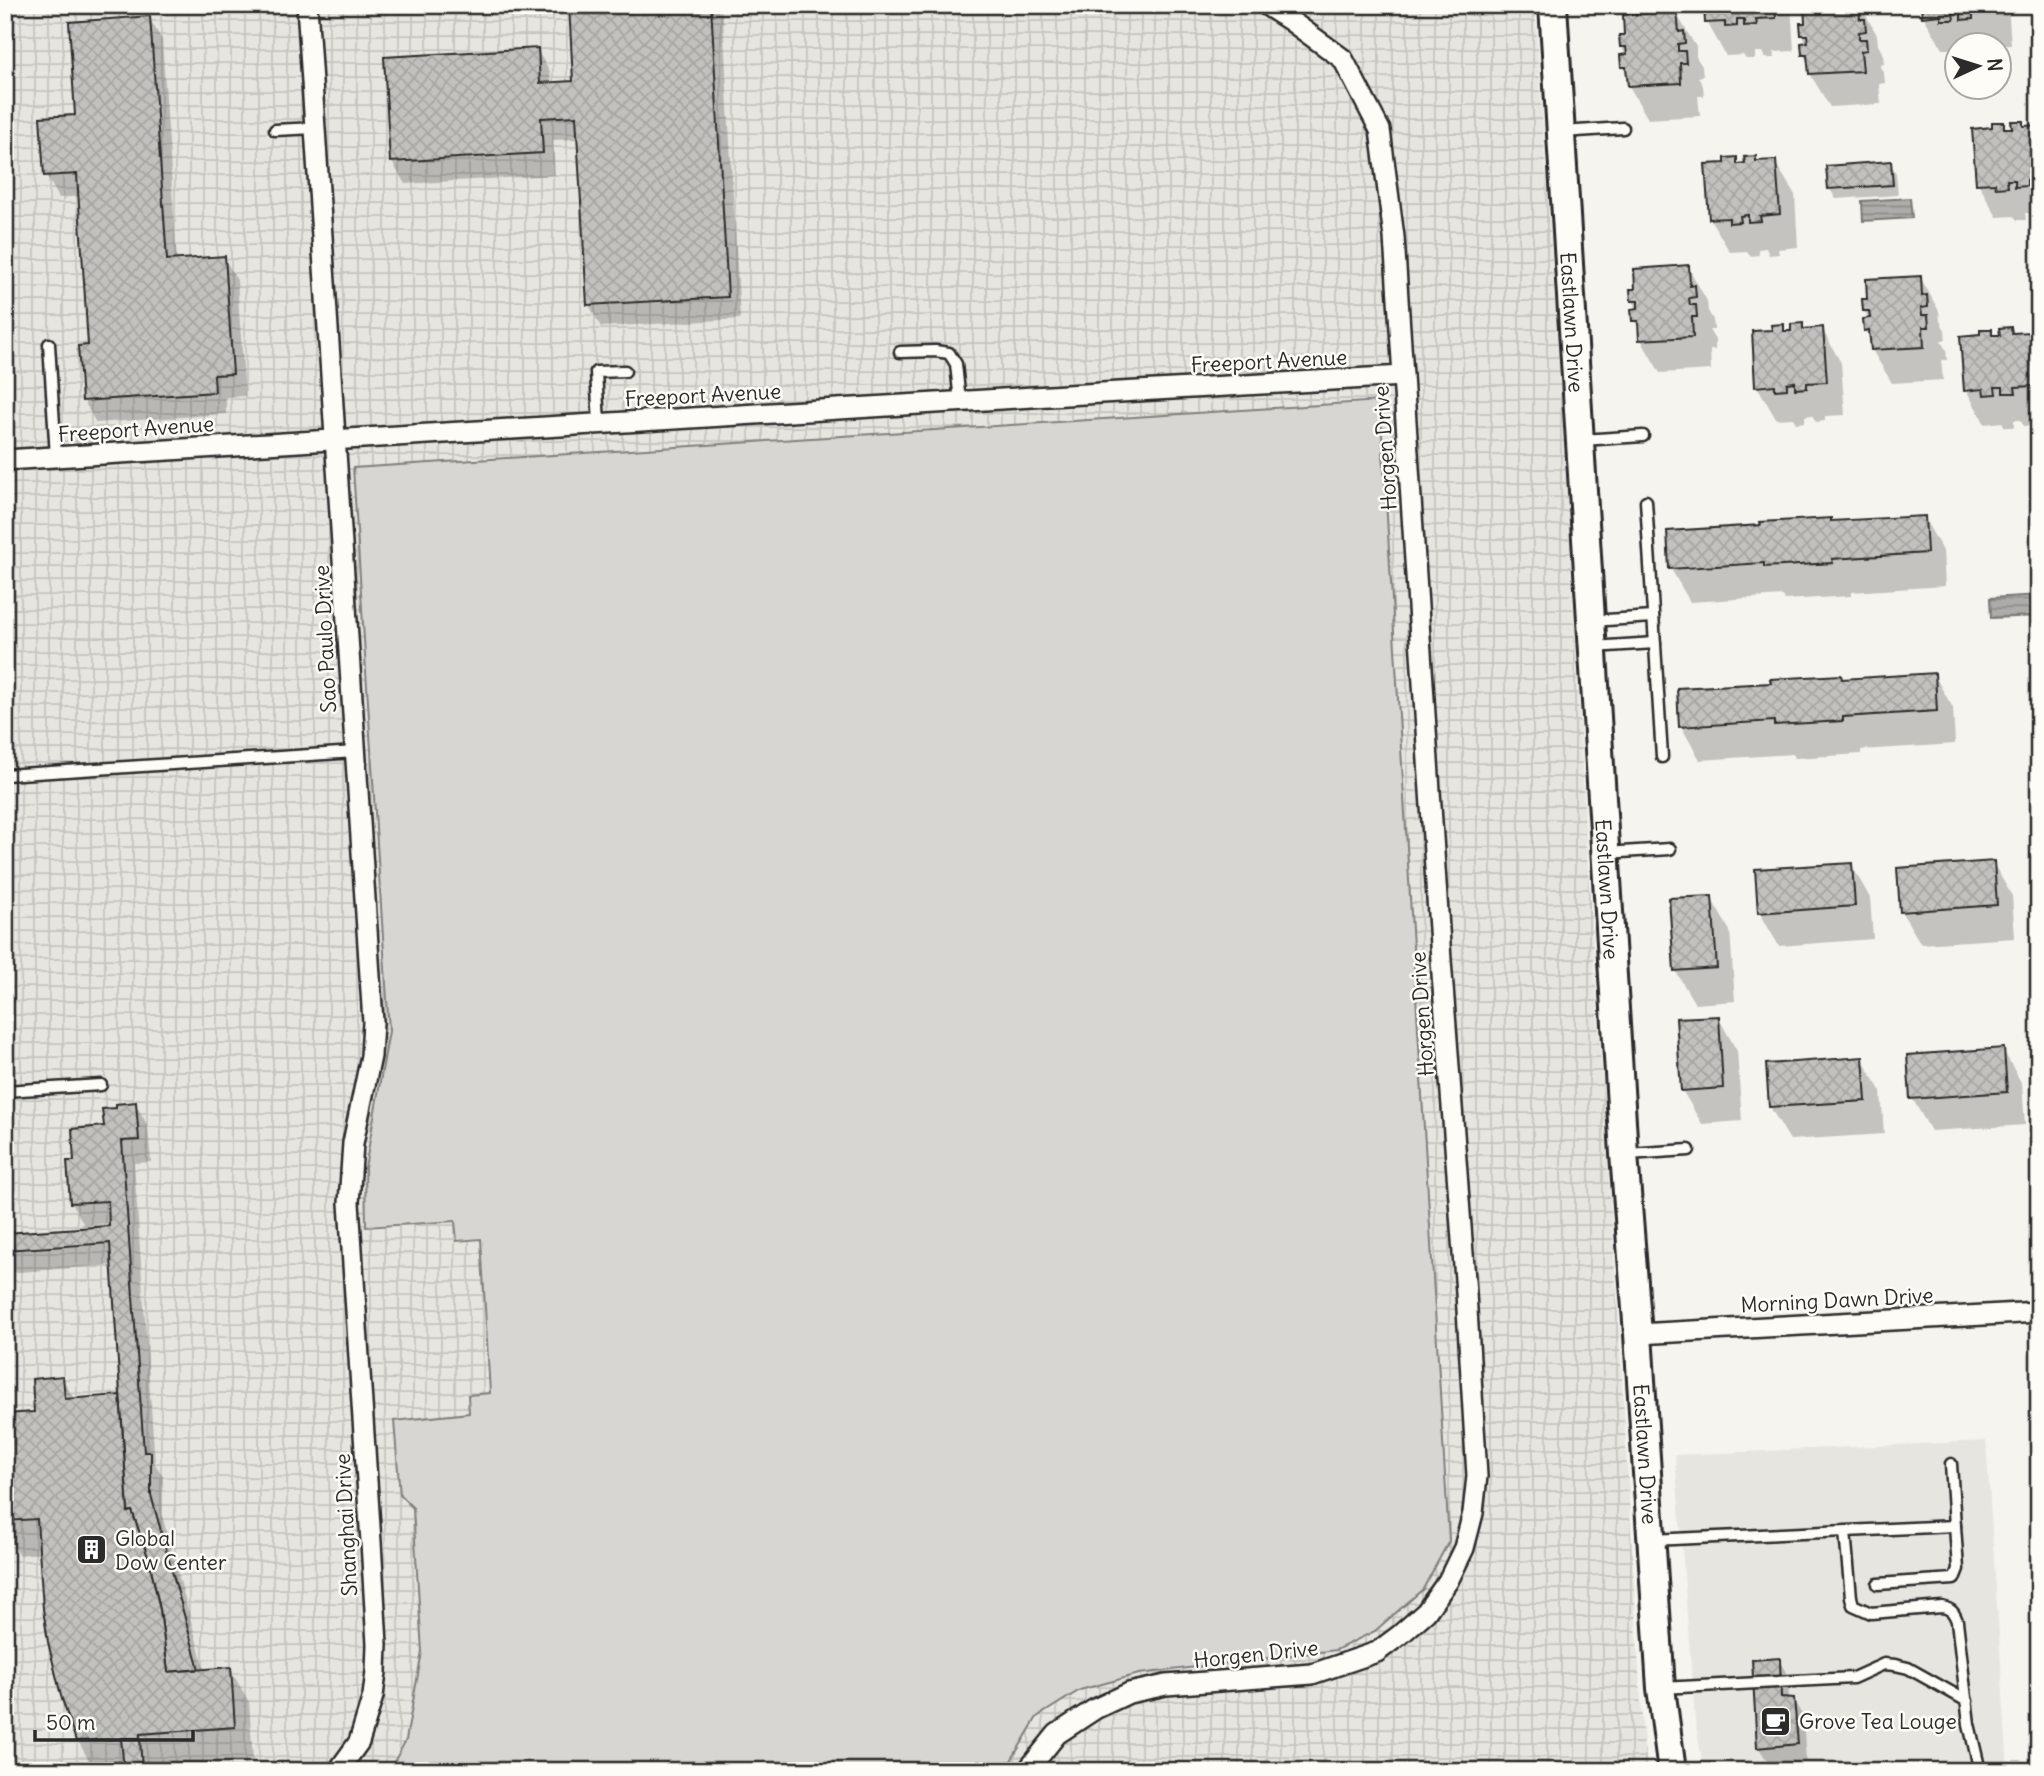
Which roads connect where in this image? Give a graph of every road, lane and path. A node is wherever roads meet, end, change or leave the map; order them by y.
1 (307, 5) edge
2 (1266, 5) edge
3 (1553, 5) edge
4 (315, 128) junction
5 (1623, 128) dead end
6 (275, 130) dead end
7 (1562, 132) junction
8 (49, 344) dead end
9 (900, 352) dead end
10 (625, 370) dead end
11 (1403, 376) junction
12 (960, 402) junction
13 (599, 423) junction
14 (1643, 436) dead end
15 (336, 440) junction
16 (1581, 440) junction
17 (56, 457) junction
18 (5, 460) edge
19 (1646, 501) dead end
20 (1653, 617) junction
21 (1592, 634) junction
22 (1655, 643) junction
23 (355, 752) junction
24 (1662, 757) dead end
25 (5, 775) edge
26 (1670, 849) dead end
27 (1605, 853) junction
28 (101, 1084) dead end
29 (5, 1091) edge
30 (1689, 1150) dead end
31 (1624, 1154) junction
32 (352, 1268) joint
33 (2039, 1312) edge
34 (1637, 1334) junction
35 (1951, 1464) dead end
36 (1955, 1526) junction
37 (1845, 1532) junction
38 (1651, 1540) junction
39 (1878, 1584) dead end
40 (1661, 1688) junction
41 (1967, 1701) junction
42 (338, 1771) edge
43 (1027, 1771) edge
44 (1672, 1771) edge
45 (1980, 1771) edge

1 - 4 street, Sao Paulo Drive
2 - 11 street, Horgen Drive
3 - 7 street, Eastlawn Drive
4 - 6 lane
4 - 15 street, Sao Paulo Drive
5 - 7 lane
7 - 16 street, Eastlawn Drive
8 - 17 lane
9 - 12 lane
10 - 13 lane
11 - 12 street, Freeport Avenue
11 - 43 street, Horgen Drive
12 - 13 street, Freeport Avenue
13 - 15 street, Freeport Avenue
14 - 16 lane
15 - 17 street, Freeport Avenue
15 - 23 street, Sao Paulo Drive
16 - 21 street, Eastlawn Drive
17 - 18 street, Freeport Avenue
19 - 20 lane
20 - 21 lane
20 - 22 lane
21 - 22 lane
21 - 27 street, Eastlawn Drive
22 - 24 lane
23 - 25 lane
23 - 32 street, Sao Paulo Drive
26 - 27 lane
27 - 31 street, Eastlawn Drive
28 - 29 lane
30 - 31 lane
31 - 34 street, Eastlawn Drive
32 - 42 street, Shanghai Drive
33 - 34 street, Morning Dawn Drive
34 - 38 street, Eastlawn Drive
35 - 36 lane
36 - 37 lane
36 - 39 lane
37 - 38 lane
37 - 41 lane
38 - 40 street, Eastlawn Drive
40 - 41 lane
40 - 44 street, Eastlawn Drive
41 - 45 lane

